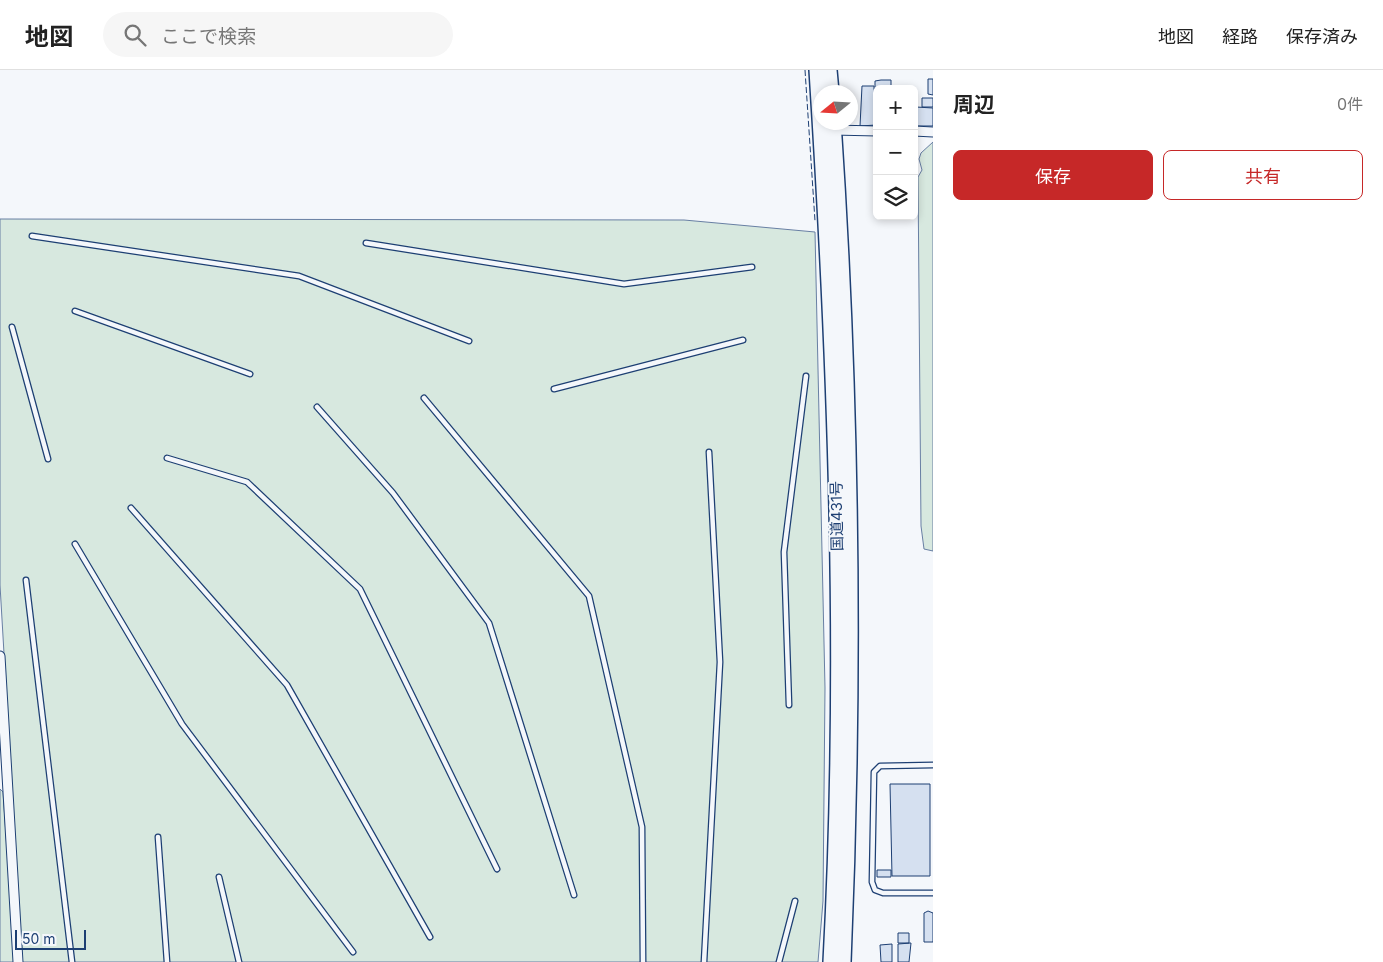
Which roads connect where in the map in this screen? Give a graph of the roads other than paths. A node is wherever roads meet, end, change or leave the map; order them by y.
1 (817, 70) edge
2 (829, 70) edge
3 (830, 85) edge
4 (858, 129) edge
5 (833, 130) edge
6 (873, 131) edge
7 (918, 132) edge
8 (933, 132) edge
9 (32, 236) dead end
10 (366, 243) dead end
11 (752, 267) dead end
12 (74, 311) dead end
13 (12, 327) dead end
14 (743, 340) dead end
15 (469, 341) dead end
16 (250, 374) dead end
17 (806, 376) dead end
18 (554, 389) dead end
19 (424, 398) dead end
20 (317, 407) dead end
21 (709, 452) dead end
22 (167, 458) dead end
23 (48, 460) dead end
24 (131, 508) dead end
25 (75, 544) dead end
26 (26, 580) dead end
27 (0, 656) edge
28 (789, 705) dead end
29 (933, 765) edge
30 (4, 786) edge
31 (158, 837) dead end
32 (497, 869) dead end
33 (219, 877) dead end
34 (933, 893) edge
35 (574, 895) dead end
36 (796, 900) dead end
37 (430, 937) dead end
38 (352, 952) dead end
39 (18, 962) edge
40 (72, 962) edge
41 (167, 962) edge
42 (239, 962) edge
43 (643, 962) edge
44 (704, 962) edge
45 (779, 962) edge
46 (831, 962) edge
47 (844, 962) edge

1 - 46 highway, 国道431号
2 - 3 highway
4 - 6 street
5 - 47 highway, 国道431号
7 - 8 street
9 - 15 lane
10 - 11 lane
12 - 16 lane
13 - 23 lane
14 - 18 lane
17 - 28 lane
19 - 43 lane
20 - 35 lane
21 - 44 lane
22 - 32 lane
24 - 37 lane
25 - 38 lane
26 - 40 lane
27 - 30 street
29 - 34 lane
30 - 39 street
31 - 41 lane
33 - 42 lane
36 - 45 lane

